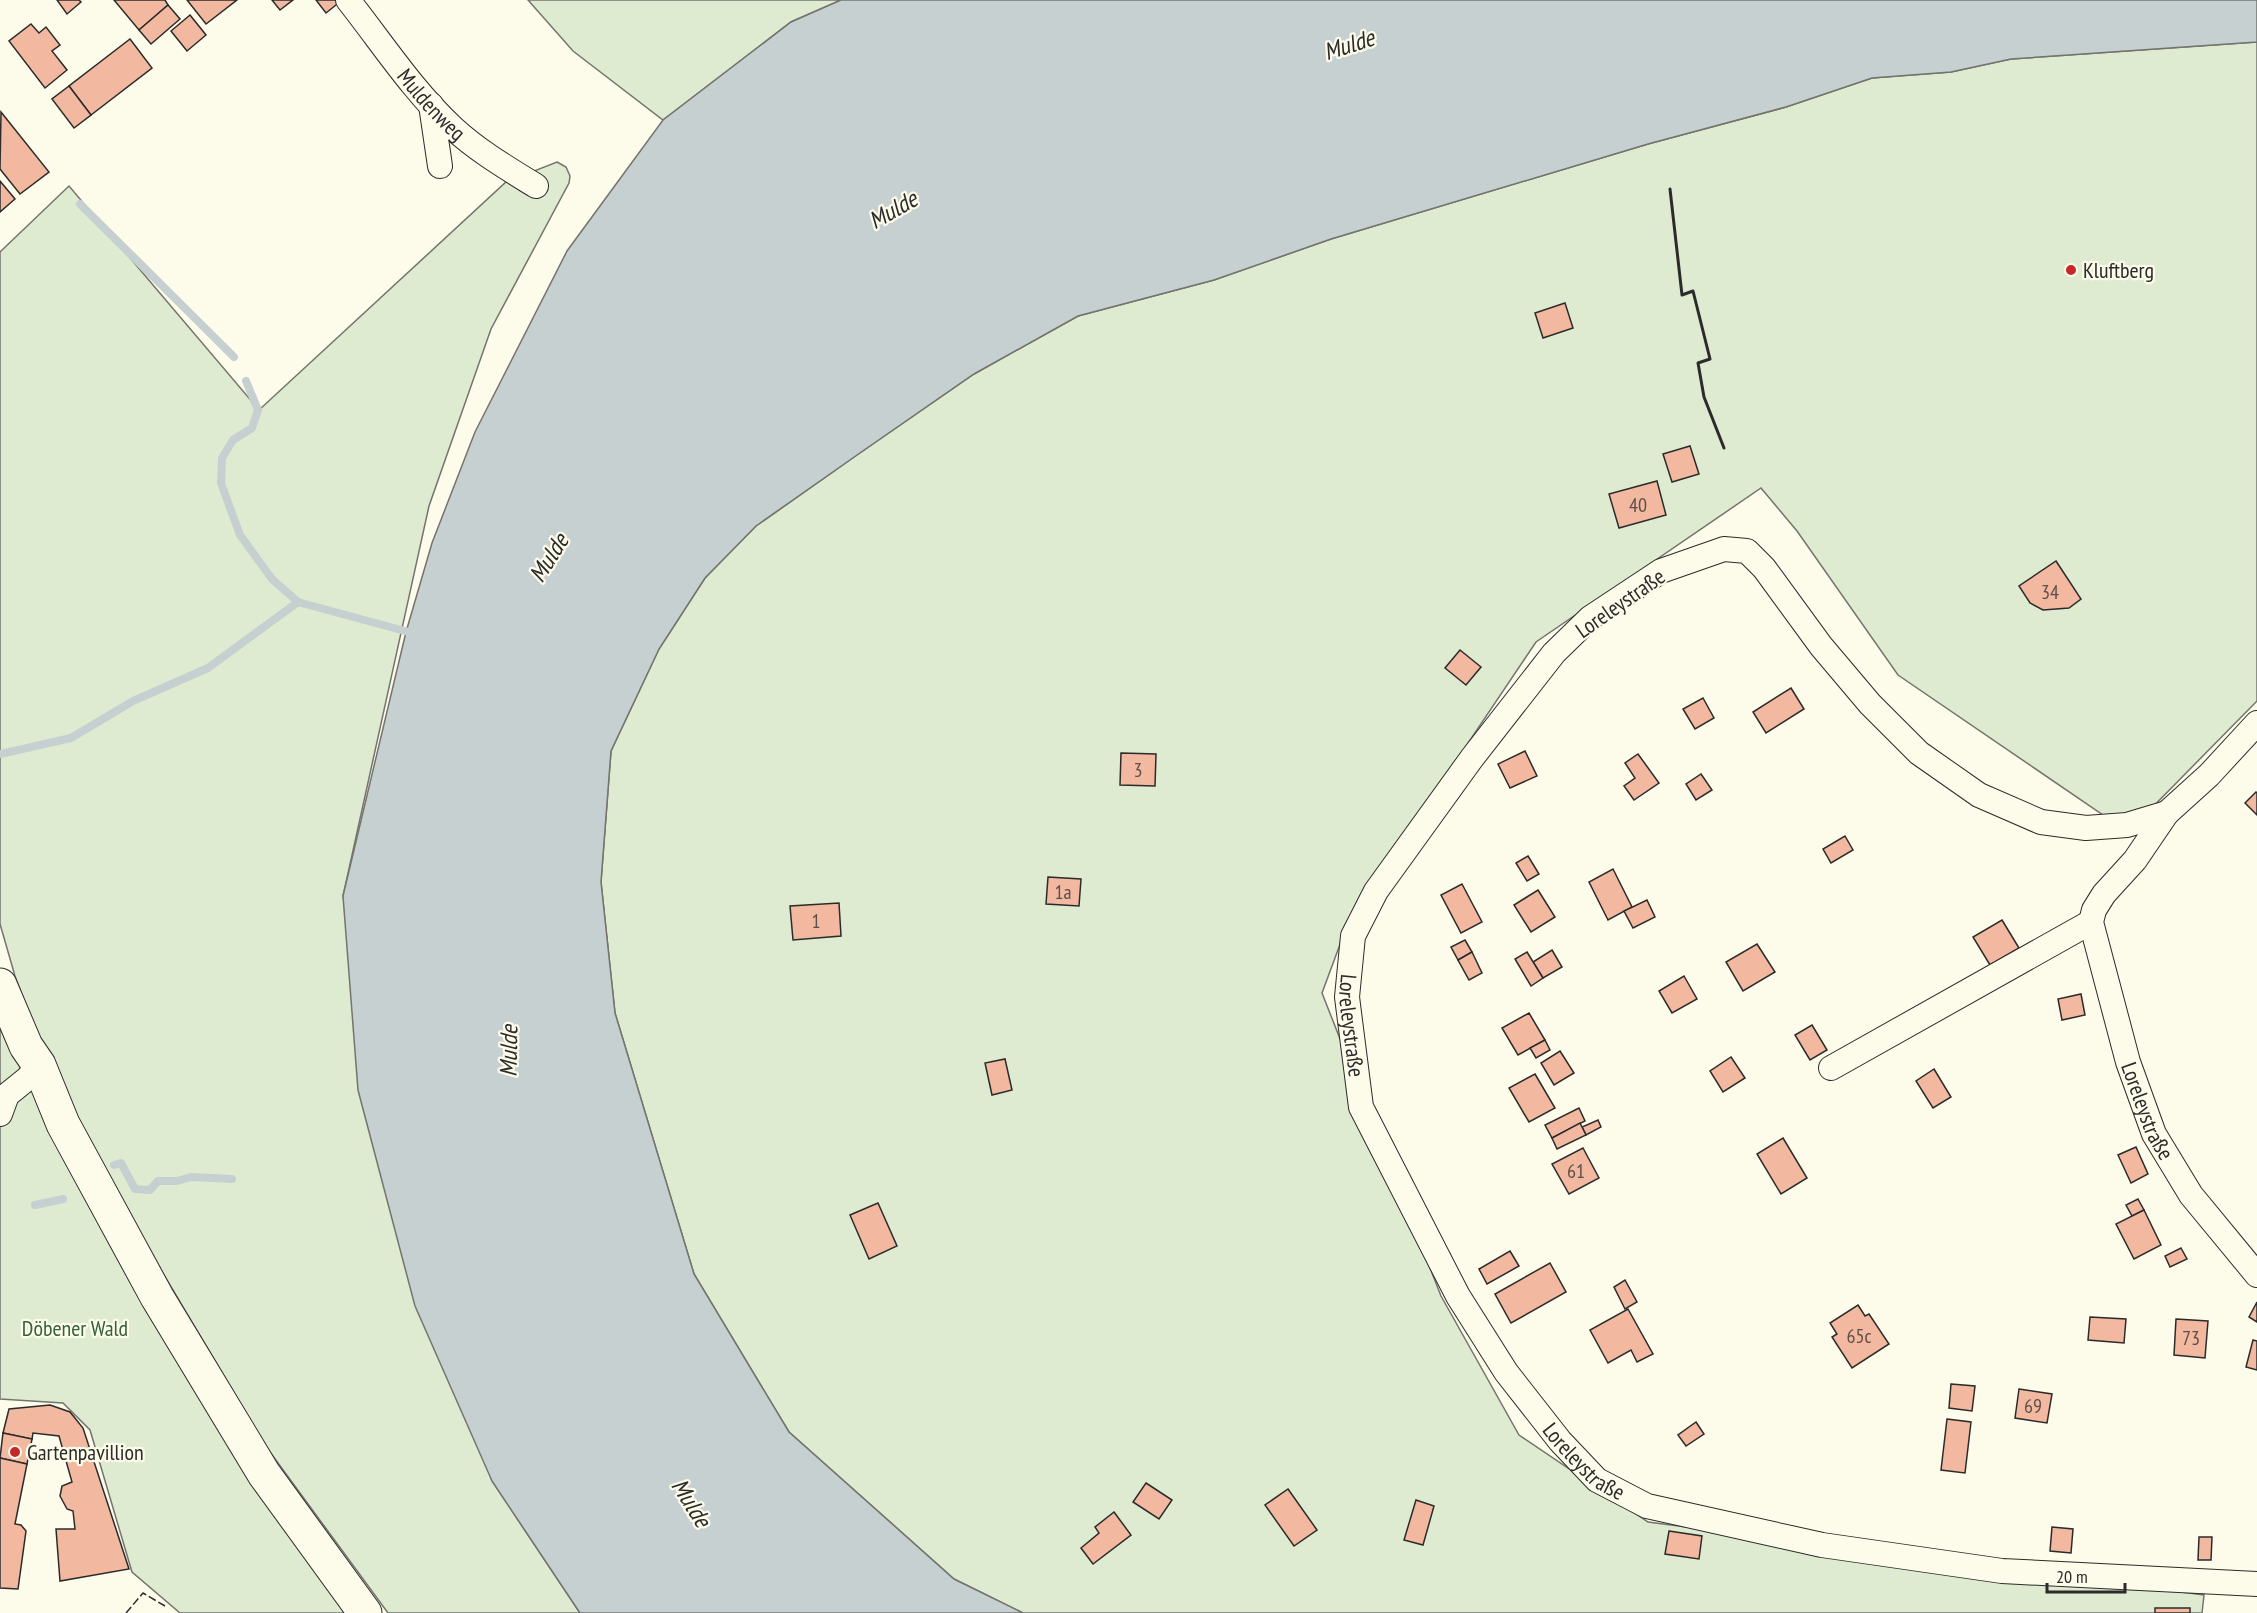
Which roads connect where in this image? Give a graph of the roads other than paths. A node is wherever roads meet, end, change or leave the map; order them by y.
1 (348, 0) edge
2 (431, 105) junction
3 (440, 166) dead end
4 (536, 186) dead end
5 (2257, 723) edge
6 (2167, 813) junction
7 (2091, 922) junction
8 (0, 985) edge
9 (39, 1065) junction
10 (1831, 1068) dead end
11 (0, 1114) edge
12 (2257, 1275) edge
13 (2257, 1584) edge
14 (365, 1613) edge

1 - 2 street, Muldenweg
2 - 3 street
2 - 4 street, Muldenweg
5 - 6 street, Loreleystraße
6 - 7 street, Loreleystraße
6 - 13 street, Loreleystraße
7 - 10 street
7 - 12 street, Loreleystraße
8 - 9 main road
9 - 11 street
9 - 14 main road

